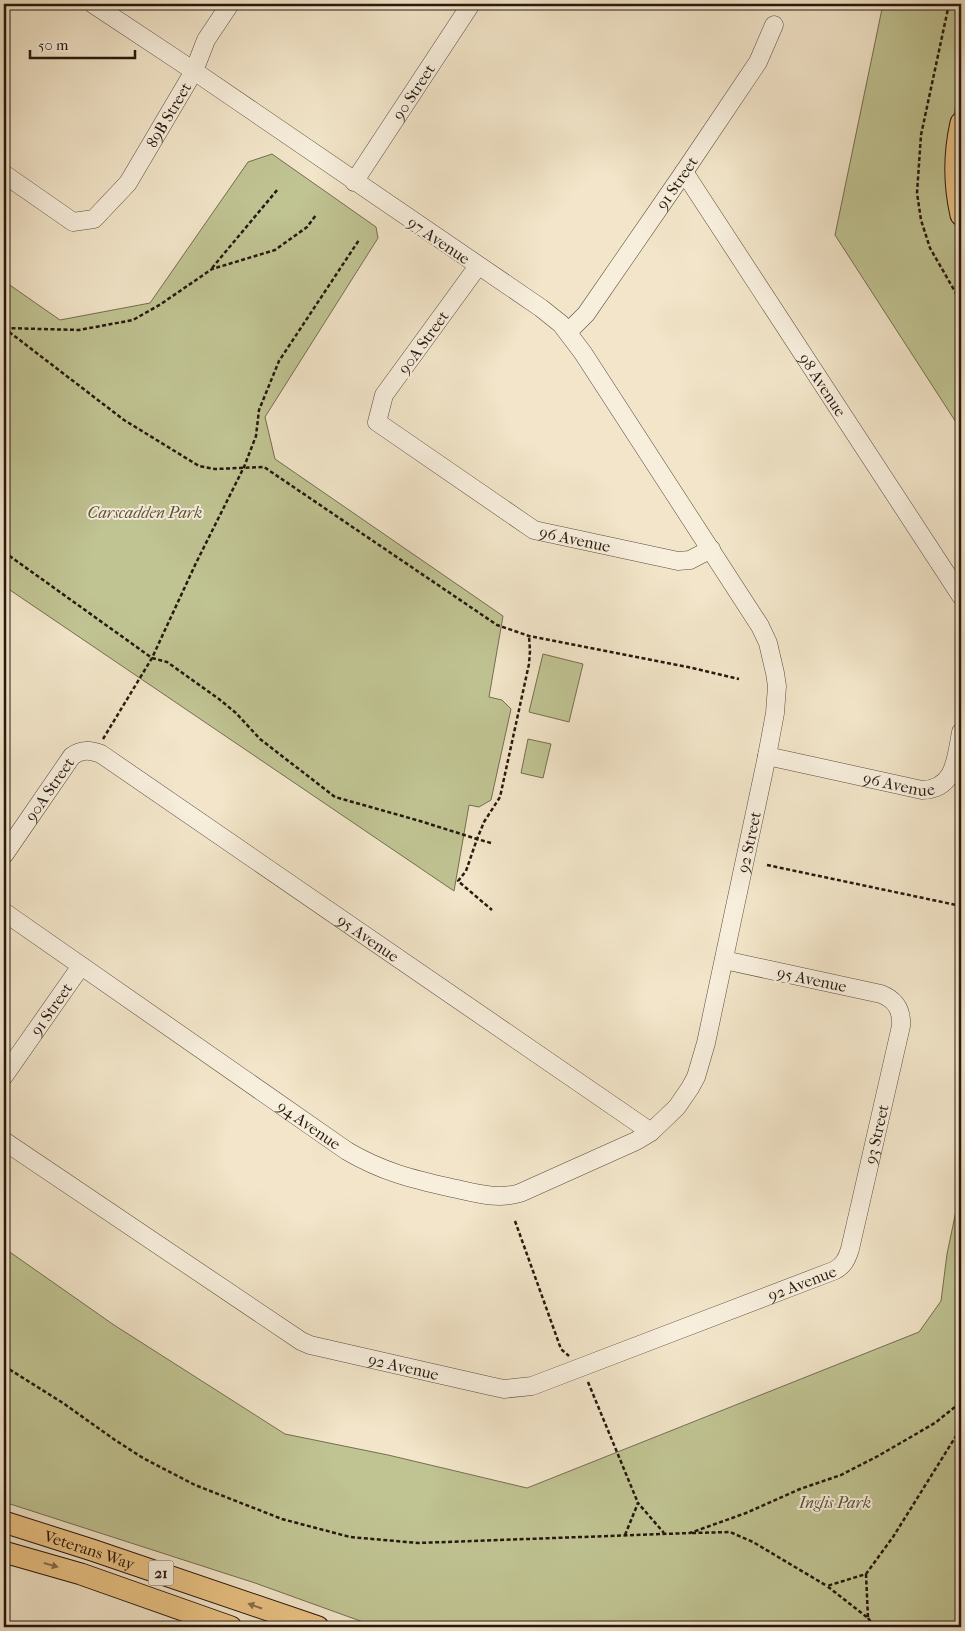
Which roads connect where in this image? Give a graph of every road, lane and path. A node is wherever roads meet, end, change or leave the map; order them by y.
1 (93, 4) edge
2 (230, 4) edge
3 (471, 4) edge
4 (949, 4) edge
5 (774, 25) dead end
6 (194, 71) junction
7 (961, 123) edge
8 (684, 172) junction
9 (4, 174) edge
10 (354, 182) junction
11 (278, 189) dead end
12 (316, 215) dead end
13 (961, 215) edge
14 (359, 240) dead end
15 (478, 266) junction
16 (212, 269) junction
17 (961, 302) edge
18 (4, 328) edge
19 (568, 332) junction
20 (378, 422) joint
21 (244, 467) junction
22 (712, 549) junction
23 (4, 552) edge
24 (961, 596) edge
25 (529, 636) junction
26 (152, 658) junction
27 (739, 679) dead end
28 (961, 732) edge
29 (88, 751) junction
30 (768, 756) junction
31 (477, 839) junction
32 (491, 843) dead end
33 (4, 855) edge
34 (767, 865) dead end
35 (961, 906) edge
36 (492, 910) dead end
37 (4, 912) edge
38 (724, 960) junction
39 (81, 966) junction
40 (896, 1004) joint
41 (4, 1076) edge
42 (652, 1132) junction
43 (4, 1140) edge
44 (515, 1221) dead end
45 (842, 1265) joint
46 (4, 1366) edge
47 (582, 1368) junction
48 (961, 1402) edge
49 (961, 1428) edge
50 (638, 1503) junction
51 (4, 1522) edge
52 (664, 1533) junction
53 (690, 1533) junction
54 (625, 1535) junction
55 (4, 1552) edge
56 (866, 1574) junction
57 (827, 1586) junction
58 (868, 1618) junction
59 (231, 1627) edge
60 (318, 1627) edge
61 (875, 1627) edge

1 - 6 street, 97 Avenue
2 - 6 street, 89B Street
3 - 10 street, 90 Street
4 - 17 path
5 - 8 street, 91 Street
6 - 9 street, 89B Street
6 - 10 street, 97 Avenue
7 - 13 main road
8 - 19 street, 91 Street
8 - 24 street, 98 Avenue
10 - 15 street, 97 Avenue
11 - 16 path
12 - 16 path
14 - 21 path
15 - 19 street, 97 Avenue
15 - 20 street, 90A Street
16 - 18 path
18 - 21 path
19 - 22 street, 97 Avenue
20 - 22 street, 96 Avenue
21 - 25 path
21 - 26 path
22 - 30 street, 92 Street
23 - 26 path
25 - 27 path
25 - 31 path
26 - 29 path
26 - 31 path
28 - 30 street, 96 Avenue
29 - 33 street, 90A Street
29 - 42 street, 95 Avenue
30 - 38 street, 92 Street
31 - 32 path
31 - 36 path
34 - 35 path
37 - 39 street, 94 Avenue
38 - 40 street, 95 Avenue
38 - 42 street, 92 Street
39 - 41 street, 91 Street
39 - 42 street, 94 Avenue
40 - 45 street, 93 Street
43 - 47 street, 92 Avenue
44 - 47 path
45 - 47 street, 92 Avenue
46 - 54 path
47 - 50 path
48 - 53 path
49 - 56 path
50 - 52 path
50 - 54 path
60 -> 51 main road, Veterans Way / 21
52 - 53 path
52 - 54 path
53 - 57 path
55 -> 59 main road, Veterans Way / 21
56 - 57 path
56 - 58 path
57 - 58 path
58 - 61 path

